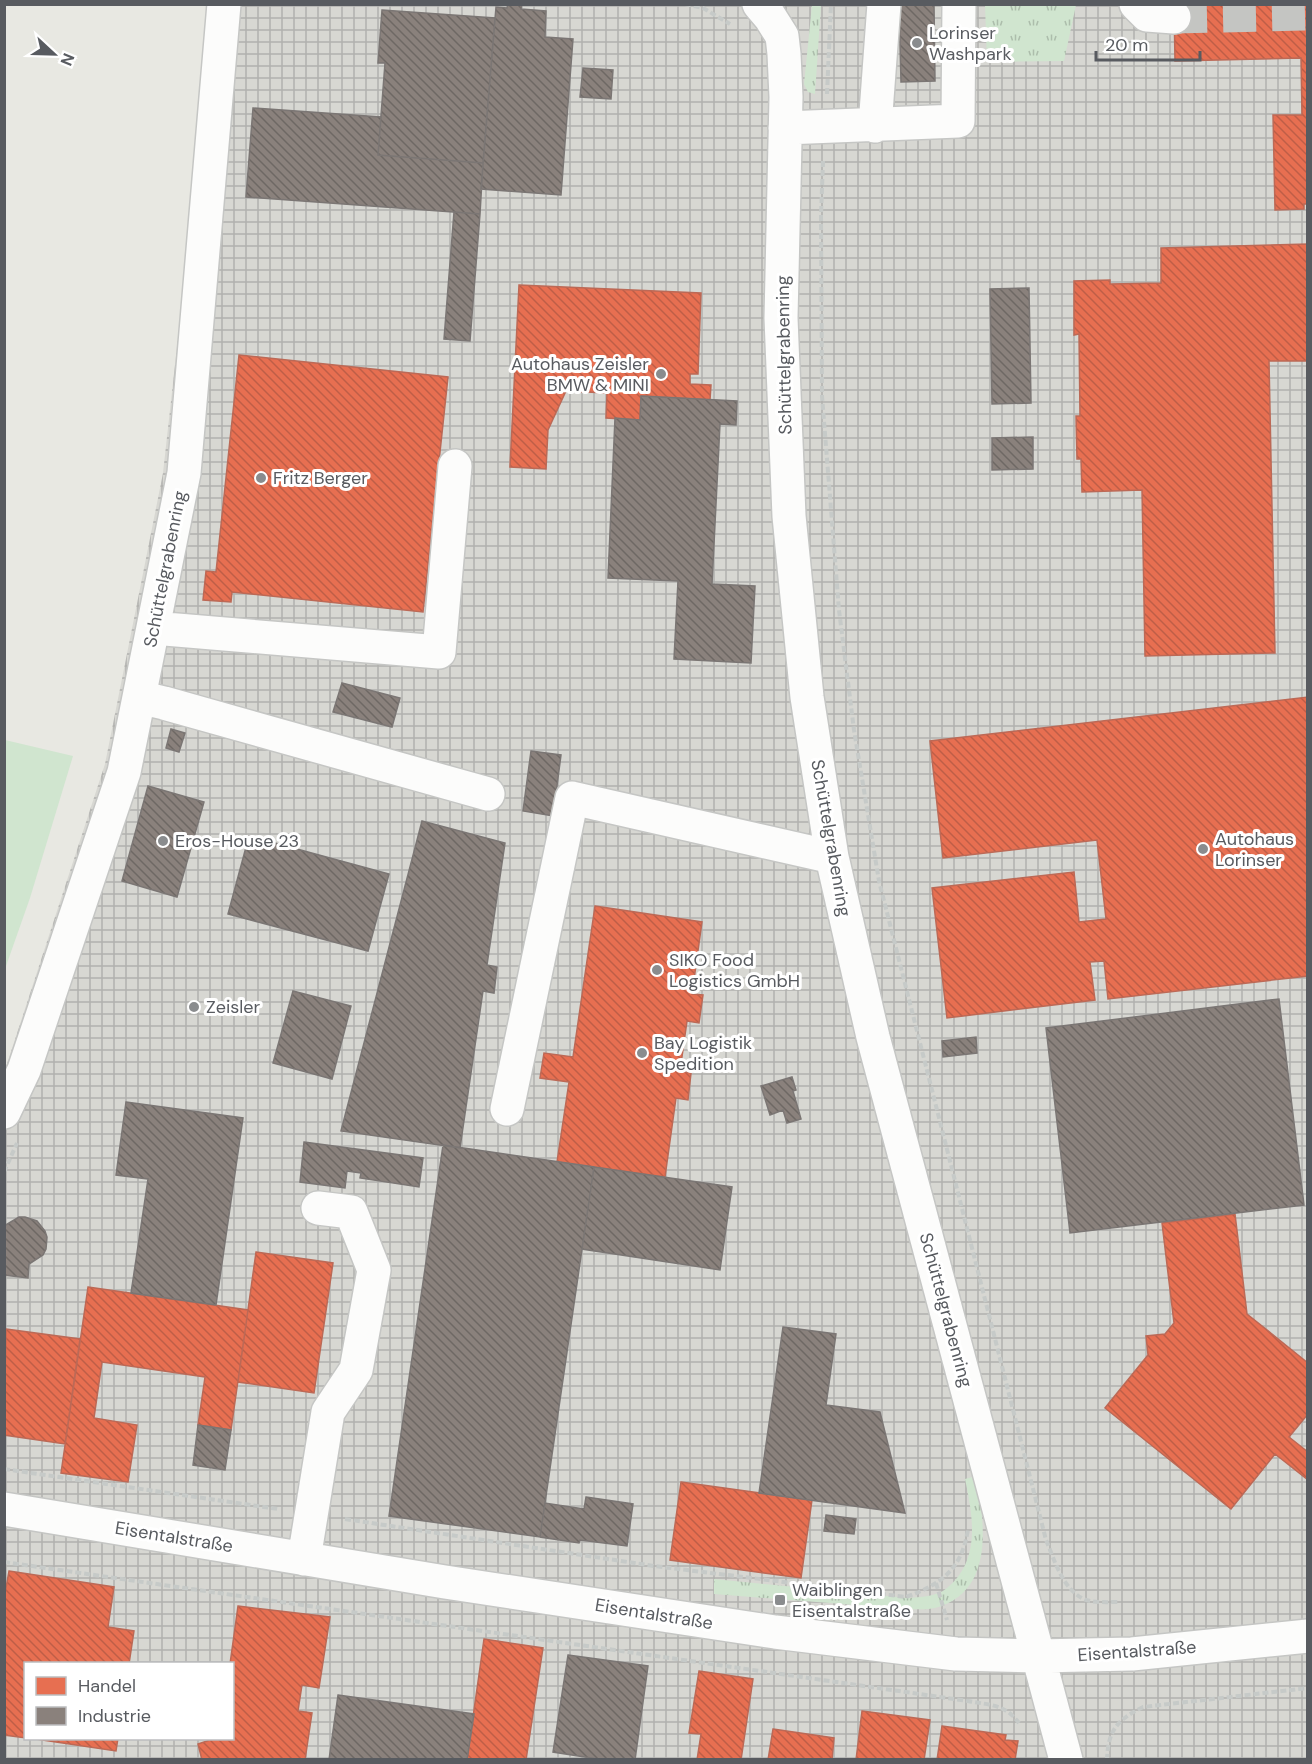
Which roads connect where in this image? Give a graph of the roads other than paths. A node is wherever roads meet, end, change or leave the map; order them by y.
1 (225, 4) edge
2 (759, 4) edge
3 (884, 4) edge
4 (958, 4) edge
5 (1136, 4) edge
6 (1174, 17) tunnel mouth
7 (875, 126) junction
8 (785, 128) junction
9 (455, 466) dead end
10 (153, 628) junction
11 (139, 698) junction
12 (488, 794) dead end
13 (832, 857) junction
14 (507, 1109) dead end
15 (4, 1112) edge
16 (318, 1208) dead end
17 (4, 1509) edge
18 (304, 1559) junction
19 (1308, 1636) edge
20 (1038, 1656) junction
21 (1066, 1760) edge

1 - 10 street, Schüttelgrabenring
2 - 8 street, Schüttelgrabenring
3 - 7 street
4 - 7 street
5 - 6 street
7 - 8 street
8 - 13 street, Schüttelgrabenring
9 - 10 street
10 - 11 street, Schüttelgrabenring
11 - 12 street
11 - 15 street, Schüttelgrabenring
13 - 14 street
13 - 20 street, Schüttelgrabenring
16 - 18 street
17 - 18 street, Eisentalstraße
18 - 20 street, Eisentalstraße
19 - 20 street, Eisentalstraße
20 - 21 street, Schüttelgrabenring

